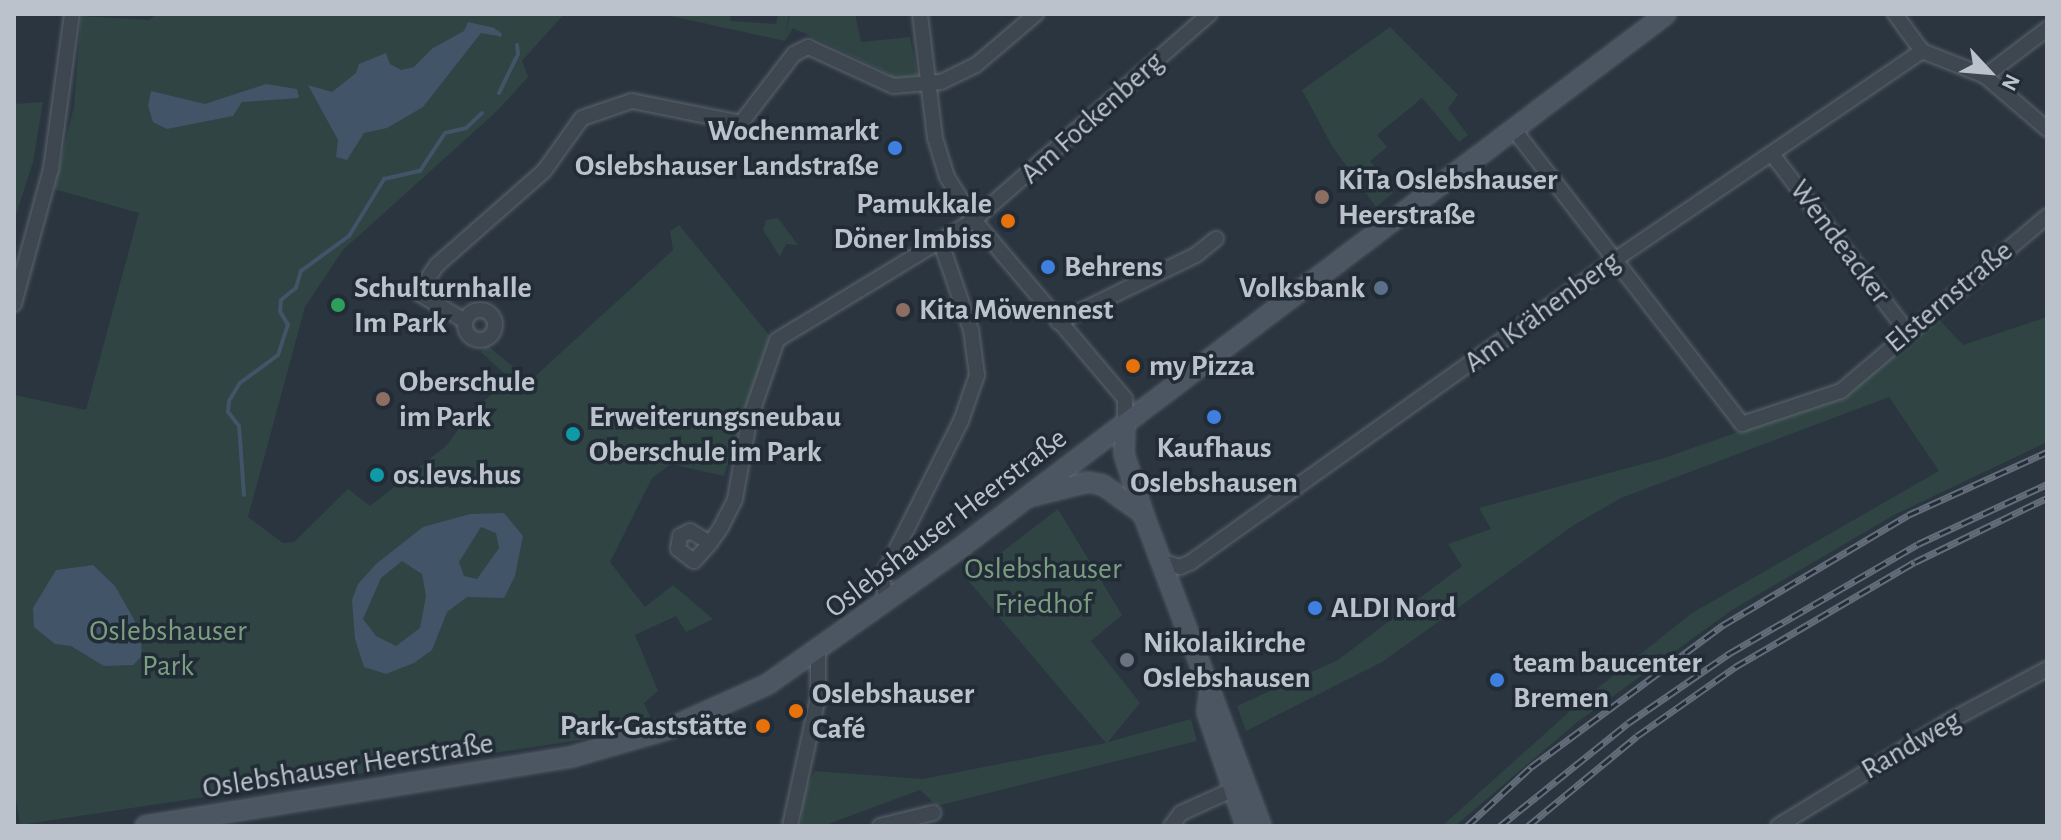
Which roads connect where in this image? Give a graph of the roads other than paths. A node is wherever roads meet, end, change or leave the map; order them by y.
1 (72, 14) edge
2 (920, 14) edge
3 (1036, 14) edge
4 (1209, 14) edge
5 (1666, 14) edge
6 (1895, 14) edge
7 (2047, 29) edge
8 (1922, 51) junction
9 (1985, 76) junction
10 (930, 84) junction
11 (2047, 129) edge
12 (1515, 131) junction
13 (1772, 154) junction
14 (2047, 216) edge
15 (974, 220) junction
16 (1216, 239) dead end
17 (941, 243) junction
18 (1616, 259) junction
19 (14, 304) edge
20 (465, 321) dead end
21 (1058, 322) junction
22 (1907, 331) junction
23 (1125, 425) junction
24 (1029, 495) junction
25 (1144, 516) junction
26 (710, 543) dead end
27 (1163, 562) junction
28 (887, 602) junction
29 (818, 654) junction
30 (2047, 669) edge
31 (1240, 787) junction
32 (933, 813) dead end
33 (145, 826) edge
34 (790, 826) edge
35 (880, 826) edge
36 (1171, 826) edge
37 (1246, 826) edge
38 (1261, 826) edge
39 (1778, 826) edge

1 - 19 street
2 - 10 street
3 - 10 street
4 - 15 street, Am Fockenberg
5 - 12 main road, Oslebshauser Heerstraße
6 - 8 street
7 - 9 street
8 - 9 street
8 - 13 street, Am Krähenberg
9 - 11 street
10 - 15 street
10 - 20 street
12 - 18 street
12 - 23 main road, Oslebshauser Heerstraße
13 - 18 street, Am Krähenberg
13 - 22 street, Wendeacker
14 - 22 street, Elsternstraße
15 - 17 street, Am Fockenberg
15 - 21 street
16 - 21 street
17 - 26 street, Am Fockenberg
17 - 28 street
18 - 22 street, Elsternstraße
18 - 27 street, Am Krähenberg
21 - 23 street
23 - 24 main road, Oslebshauser Heerstraße
23 - 25 main road
24 - 25 main road
24 - 28 main road, Oslebshauser Heerstraße
25 - 27 main road
27 - 31 main road
28 - 29 main road, Oslebshauser Heerstraße
29 - 33 main road, Oslebshauser Heerstraße
29 - 34 street
30 - 39 street, Randweg
31 - 36 street
31 - 37 main road
31 - 38 main road
32 - 35 street

